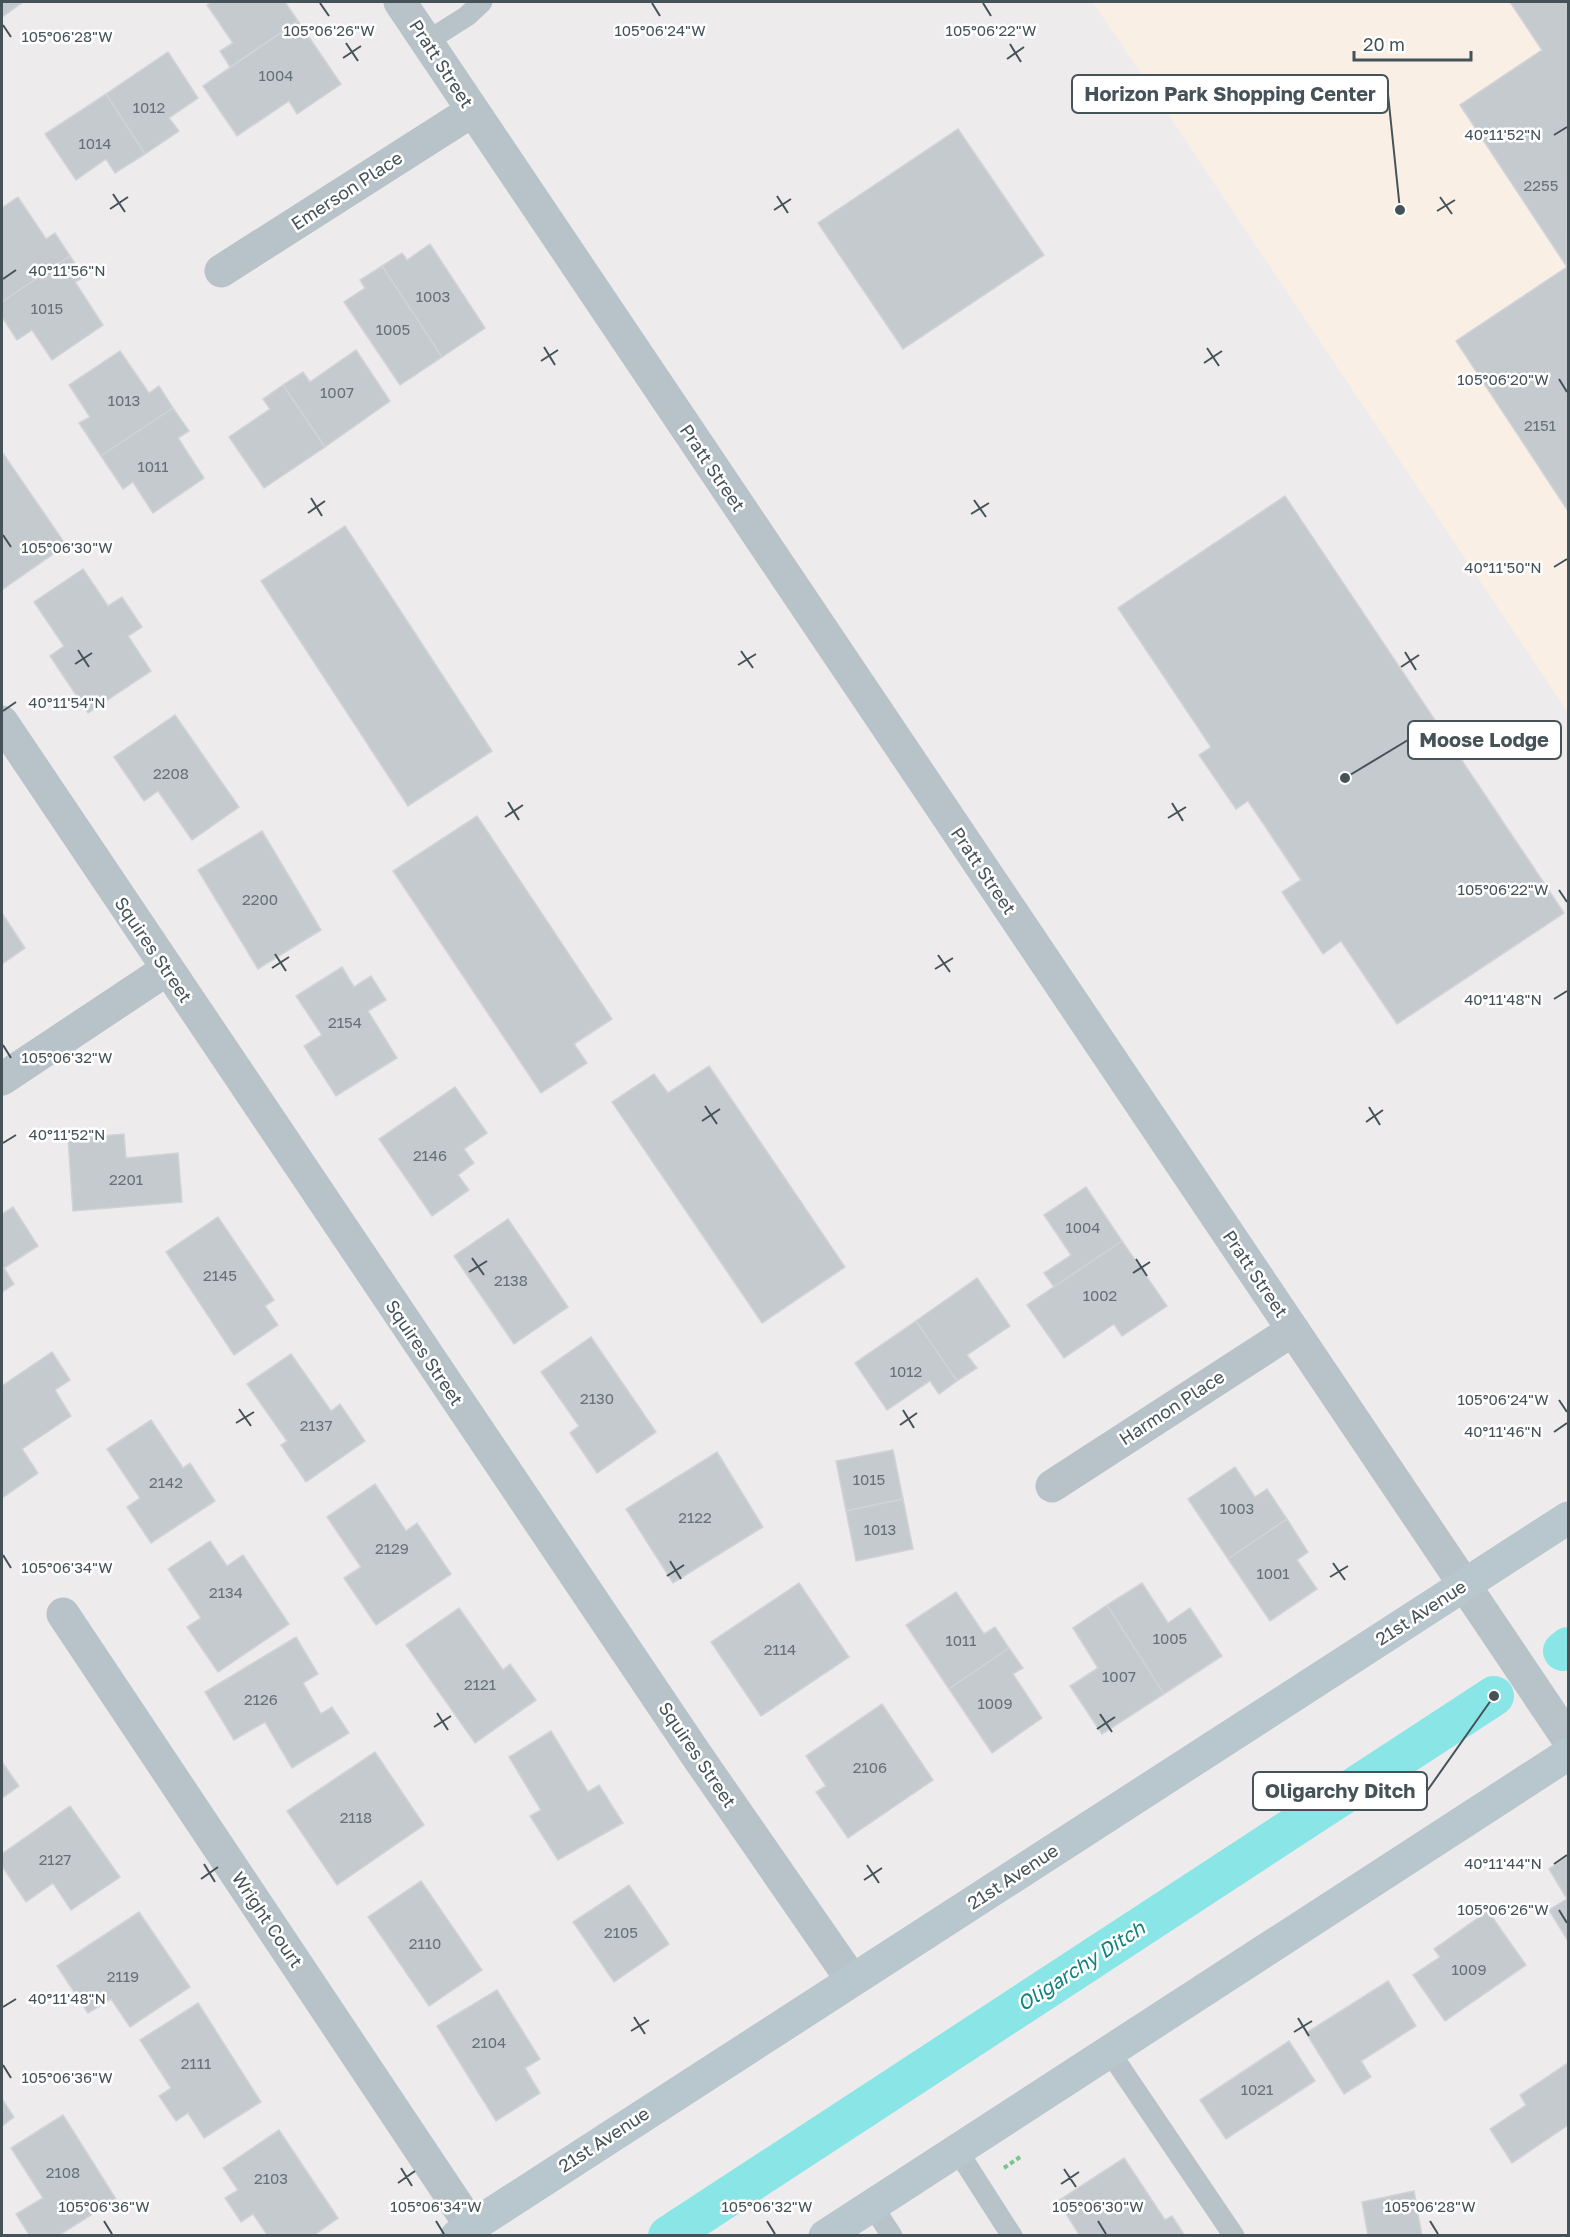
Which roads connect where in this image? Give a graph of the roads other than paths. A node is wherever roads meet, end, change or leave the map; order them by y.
1 (400, 2) edge
2 (482, 2) edge
3 (426, 42) junction
4 (472, 111) junction
5 (221, 271) dead end
6 (2, 722) edge
7 (166, 970) junction
8 (2, 1079) edge
9 (1293, 1330) junction
10 (1052, 1486) dead end
11 (1569, 1518) edge
12 (1465, 1585) junction
13 (63, 1614) dead end
14 (1569, 1739) edge
15 (1569, 1754) edge
16 (852, 1980) junction
17 (1109, 2051) junction
18 (957, 2150) junction
19 (872, 2205) junction
20 (464, 2231) edge
21 (825, 2235) edge
22 (892, 2235) edge
23 (1012, 2235) edge
24 (1234, 2235) edge

1 - 3 street, Pratt Street
2 - 3 lane
3 - 4 street, Pratt Street
4 - 5 street, Emerson Place
4 - 9 street, Pratt Street
6 - 7 street, Squires Street
7 - 8 street
7 - 16 street, Squires Street
9 - 10 street, Harmon Place
9 - 12 street, Pratt Street
11 - 12 street, 21st Avenue
12 - 14 street, Pratt Street
12 - 16 street, 21st Avenue
13 - 20 street, Wright Court
15 - 17 street
16 - 20 street, 21st Avenue
17 - 18 street
17 - 24 lane
18 - 19 street
18 - 23 lane
19 - 21 street
19 - 22 lane

